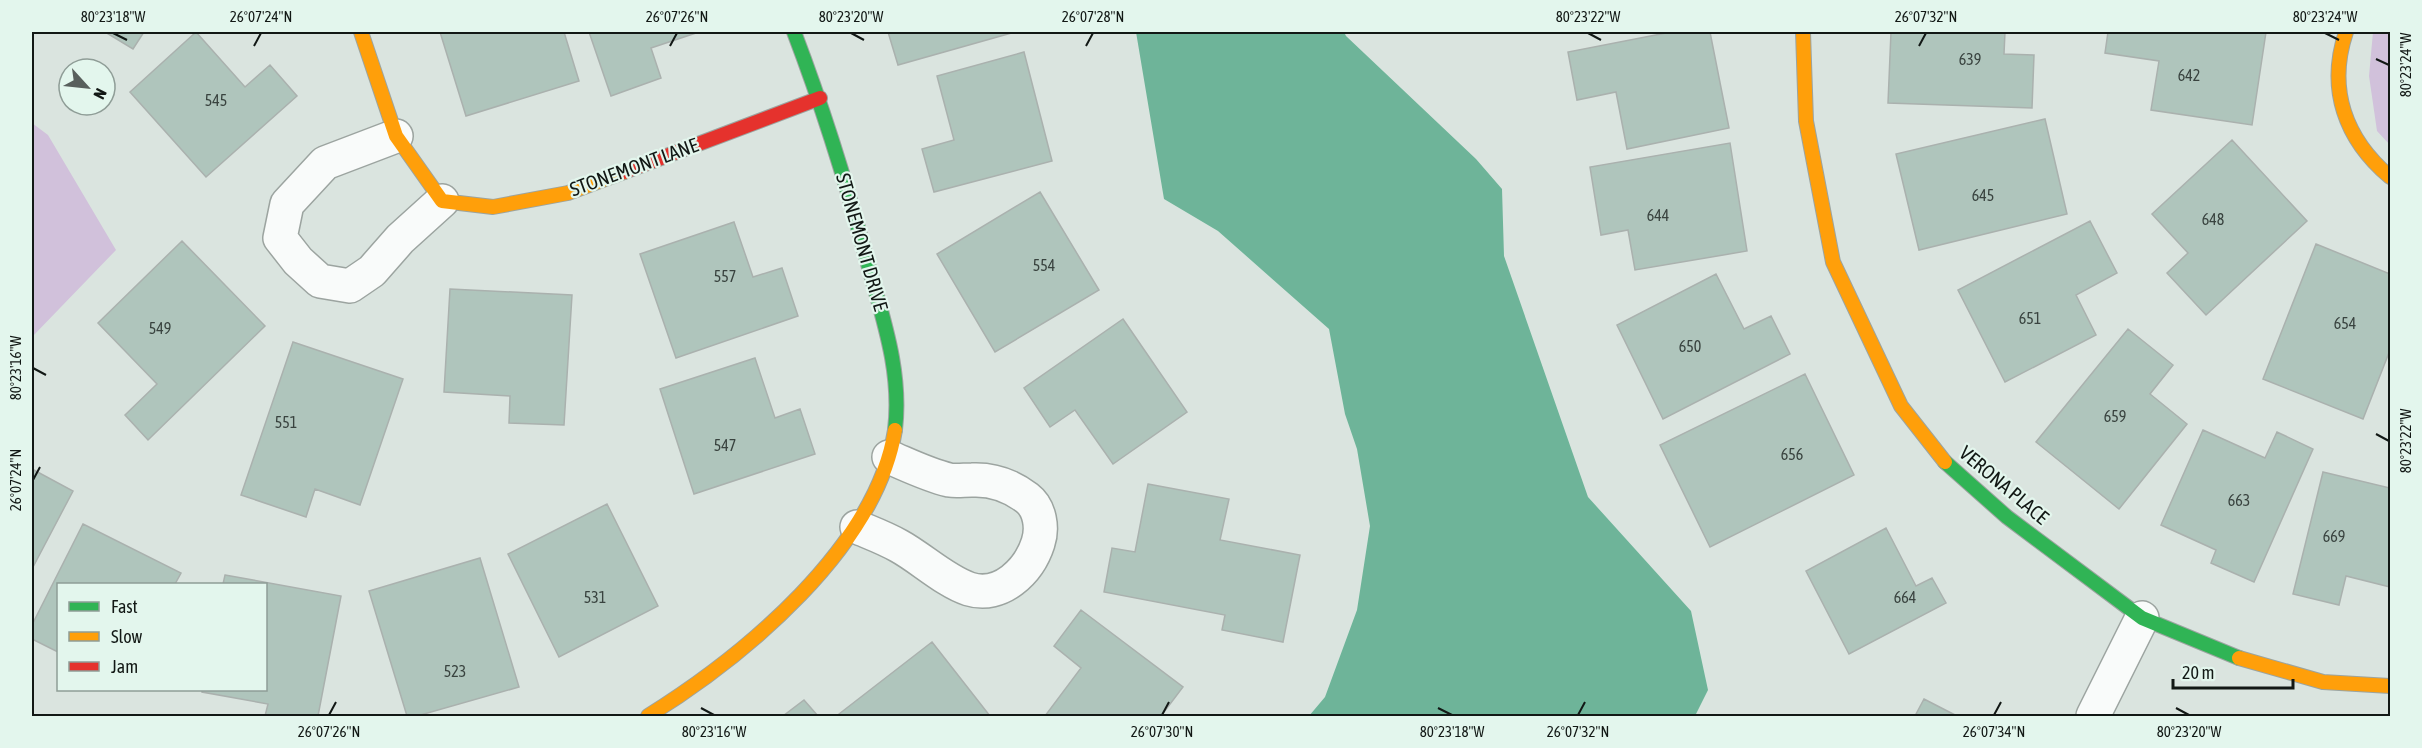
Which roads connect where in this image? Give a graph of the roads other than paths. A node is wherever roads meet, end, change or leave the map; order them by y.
1 (361, 32) edge
2 (794, 32) edge
3 (1803, 32) edge
4 (2346, 32) edge
5 (820, 98) junction
6 (396, 135) junction
7 (2391, 177) edge
8 (442, 201) junction
9 (889, 457) junction
10 (857, 527) junction
11 (2142, 618) junction
12 (2391, 686) edge
13 (648, 717) edge
14 (2093, 717) edge

1 - 6 street
2 - 5 street, STONEMONT DRIVE
3 - 11 street, VERONA PLACE
4 - 7 street
5 - 8 street, STONEMONT LANE
5 - 9 street, STONEMONT DRIVE
6 - 8 street
6 - 8 street
9 - 10 street, STONEMONT DRIVE
9 - 10 street
10 - 13 street, STONEMONT DRIVE
11 - 12 street, VERONA PLACE
11 - 14 street

